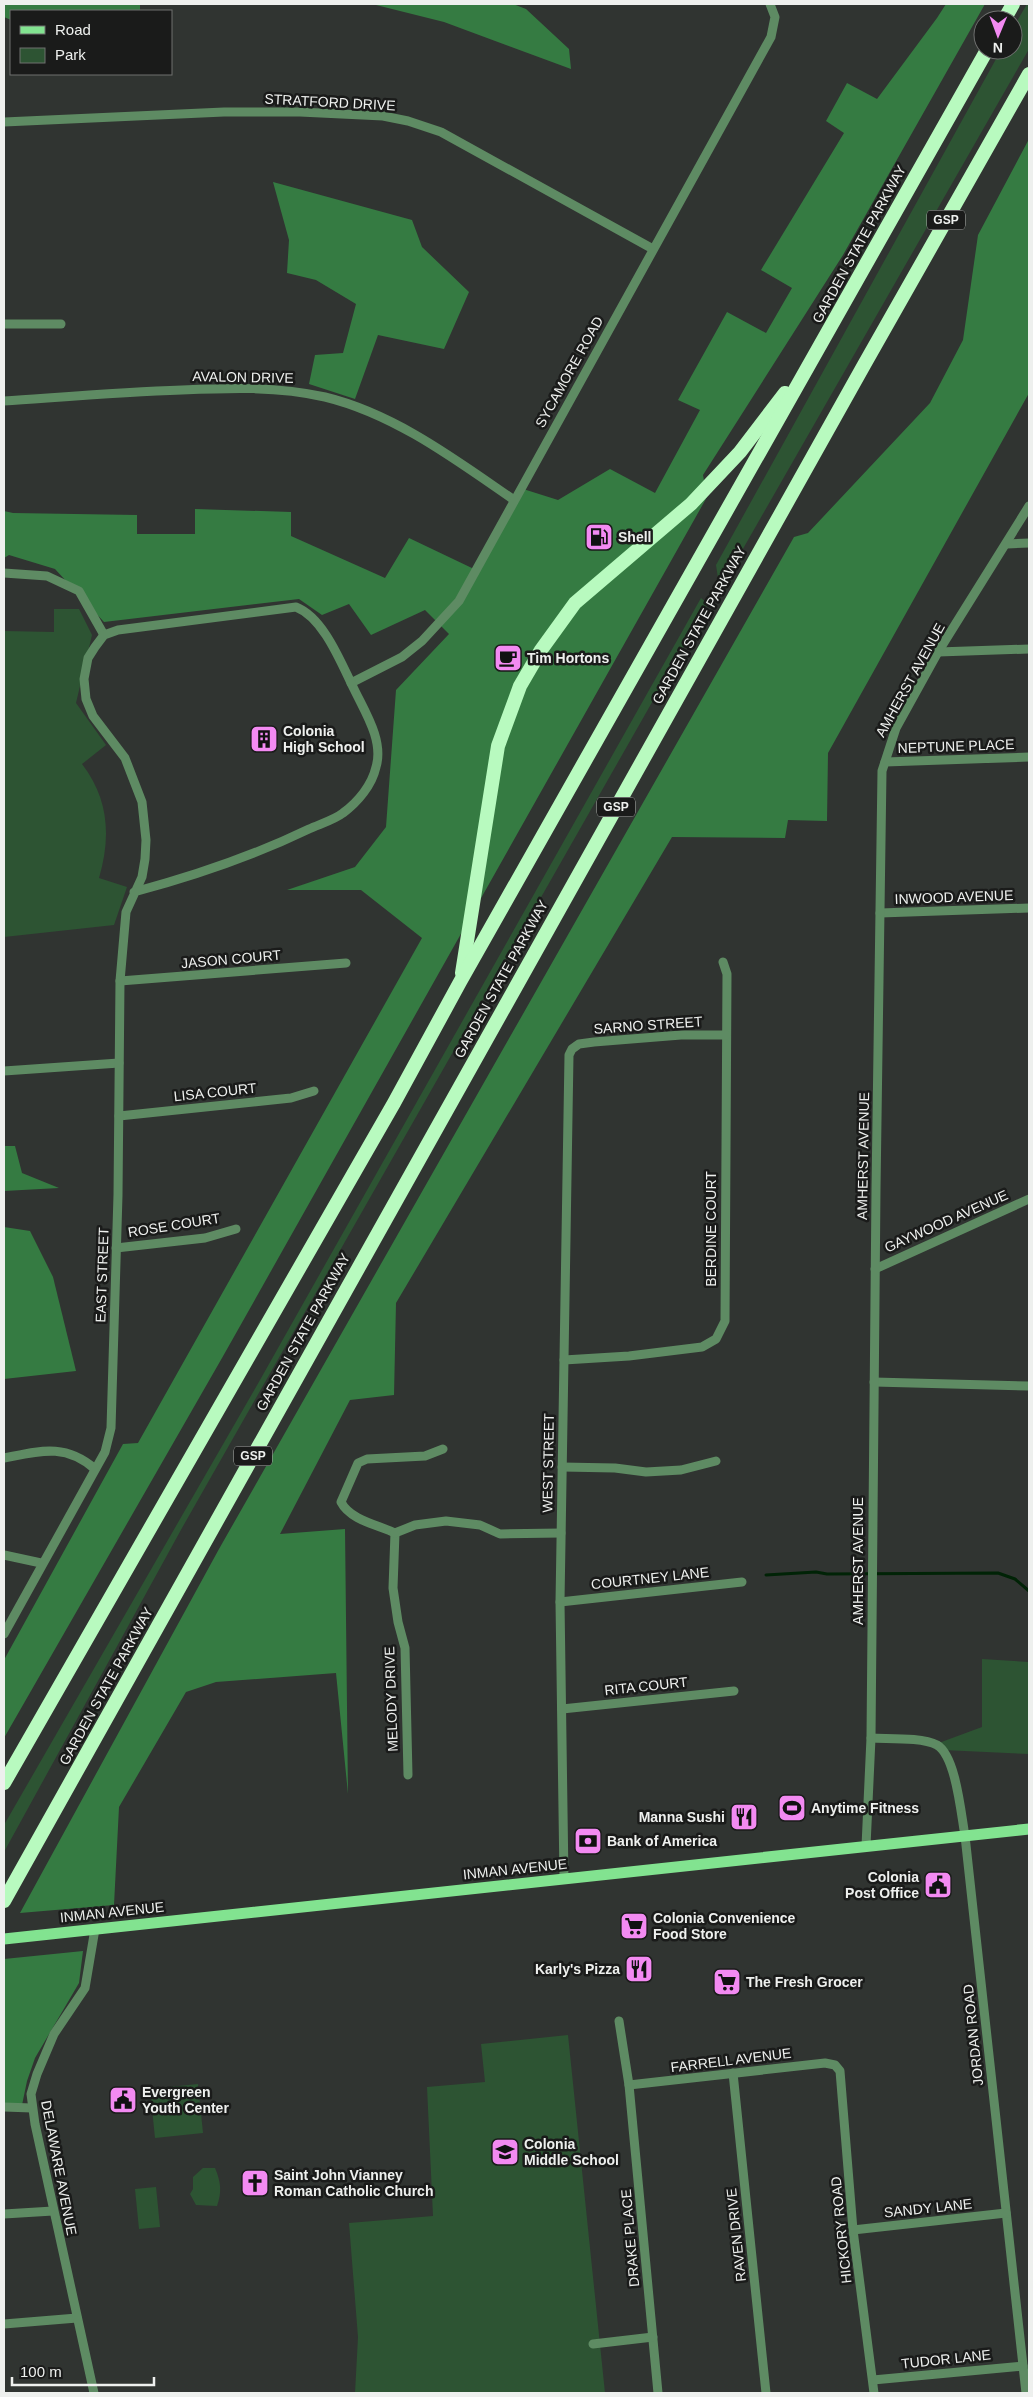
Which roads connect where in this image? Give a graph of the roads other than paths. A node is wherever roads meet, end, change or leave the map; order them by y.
1 (770, 4) edge
2 (981, 60) edge
3 (1029, 74) edge
4 (4, 122) edge
5 (653, 249) junction
6 (4, 324) edge
7 (61, 324) dead end
8 (817, 351) junction
9 (4, 400) edge
10 (514, 500) junction
11 (1029, 506) edge
12 (1029, 543) edge
13 (1007, 544) junction
14 (4, 573) edge
15 (104, 635) junction
16 (1029, 649) edge
17 (938, 652) junction
18 (350, 683) junction
19 (1029, 757) edge
20 (884, 762) junction
21 (134, 892) junction
22 (1029, 908) edge
23 (880, 913) junction
24 (723, 962) dead end
25 (346, 963) dead end
26 (120, 981) junction
27 (460, 982) junction
28 (726, 1035) junction
29 (572, 1048) joint
30 (119, 1063) junction
31 (4, 1071) edge
32 (314, 1091) dead end
33 (119, 1116) junction
34 (1029, 1199) edge
35 (236, 1229) dead end
36 (116, 1248) junction
37 (875, 1269) junction
38 (564, 1360) junction
39 (874, 1382) junction
40 (1027, 1386) edge
41 (443, 1449) dead end
42 (4, 1458) edge
43 (716, 1461) dead end
44 (562, 1467) junction
45 (95, 1469) junction
46 (395, 1533) junction
47 (561, 1533) junction
48 (4, 1555) edge
49 (41, 1563) junction
50 (742, 1582) dead end
51 (560, 1602) junction
52 (4, 1634) edge
53 (734, 1691) dead end
54 (562, 1709) junction
55 (871, 1738) junction
56 (408, 1775) dead end
57 (4, 1783) edge
58 (1029, 1829) edge
59 (965, 1836) junction
60 (866, 1846) junction
61 (564, 1879) junction
62 (4, 1901) edge
63 (95, 1929) junction
64 (4, 1939) edge
65 (619, 2021) dead end
66 (835, 2064) joint
67 (732, 2073) junction
68 (629, 2085) junction
69 (4, 2107) edge
70 (32, 2108) junction
71 (53, 2211) junction
72 (1006, 2213) junction
73 (4, 2214) edge
74 (853, 2230) junction
75 (77, 2318) junction
76 (4, 2324) edge
77 (653, 2337) junction
78 (594, 2344) dead end
79 (1023, 2366) junction
80 (873, 2380) junction
81 (94, 2393) edge
82 (658, 2393) edge
83 (766, 2393) edge
84 (874, 2393) edge
85 (1026, 2393) edge

1 - 5 street, SYCAMORE ROAD
2 - 8 highway, GARDEN STATE PARKWAY
3 - 62 highway, GARDEN STATE PARKWAY / GSP
4 - 5 street, STRATFORD DRIVE
5 - 10 street, SYCAMORE ROAD
6 - 7 street
8 - 27 highway, GARDEN STATE PARKWAY
8 - 27 highway
9 - 10 street, AVALON DRIVE
10 - 18 street, SYCAMORE ROAD
11 - 13 street, AMHERST AVENUE
12 - 13 street
13 - 17 street, AMHERST AVENUE
14 - 15 street
15 - 18 street
15 - 21 street, EAST STREET
16 - 17 street
17 - 20 street, AMHERST AVENUE
18 - 21 street
19 - 20 street, NEPTUNE PLACE
20 - 23 street, AMHERST AVENUE
21 - 26 street, EAST STREET
22 - 23 street, INWOOD AVENUE
23 - 37 street, AMHERST AVENUE
24 - 28 street, BERDINE COURT
25 - 26 street, JASON COURT
26 - 30 street, EAST STREET
27 - 57 highway, GARDEN STATE PARKWAY
28 - 29 street, SARNO STREET
28 - 38 street, BERDINE COURT
29 - 38 street, WEST STREET
30 - 31 street
30 - 33 street, EAST STREET
32 - 33 street, LISA COURT
33 - 36 street, EAST STREET
34 - 37 street, GAYWOOD AVENUE
35 - 36 street, ROSE COURT
36 - 45 street, EAST STREET
37 - 39 street, AMHERST AVENUE
38 - 44 street, WEST STREET
39 - 40 street
39 - 55 street, AMHERST AVENUE
41 - 46 street
42 - 45 street
43 - 44 street
44 - 47 street, WEST STREET
45 - 49 street, EAST STREET
46 - 47 street
46 - 56 street, MELODY DRIVE
47 - 51 street, WEST STREET
48 - 49 street
49 - 52 street, EAST STREET
50 - 51 street, COURTNEY LANE
51 - 54 street, WEST STREET
53 - 54 street, RITA COURT
54 - 61 street, WEST STREET
55 - 59 street, JORDAN ROAD
55 - 60 street, AMHERST AVENUE
58 - 59 main road, INMAN AVENUE
59 - 60 main road, INMAN AVENUE
59 - 72 street, JORDAN ROAD
60 - 61 main road, INMAN AVENUE
61 - 63 main road, INMAN AVENUE
63 - 64 main road, INMAN AVENUE
63 - 70 street, DELAWARE AVENUE
65 - 68 street, DRAKE PLACE
66 - 67 street, FARRELL AVENUE
66 - 74 street, HICKORY ROAD
67 - 68 street, FARRELL AVENUE
67 - 83 street, RAVEN DRIVE
68 - 77 street, DRAKE PLACE
69 - 70 street
70 - 71 street, DELAWARE AVENUE
71 - 73 street
71 - 75 street, DELAWARE AVENUE
72 - 74 street, SANDY LANE
72 - 79 street, JORDAN ROAD
74 - 80 street, HICKORY ROAD
75 - 76 street
75 - 81 street, DELAWARE AVENUE
77 - 78 street
77 - 82 street, DRAKE PLACE
79 - 80 street, TUDOR LANE
79 - 85 street, JORDAN ROAD
80 - 84 street, HICKORY ROAD

